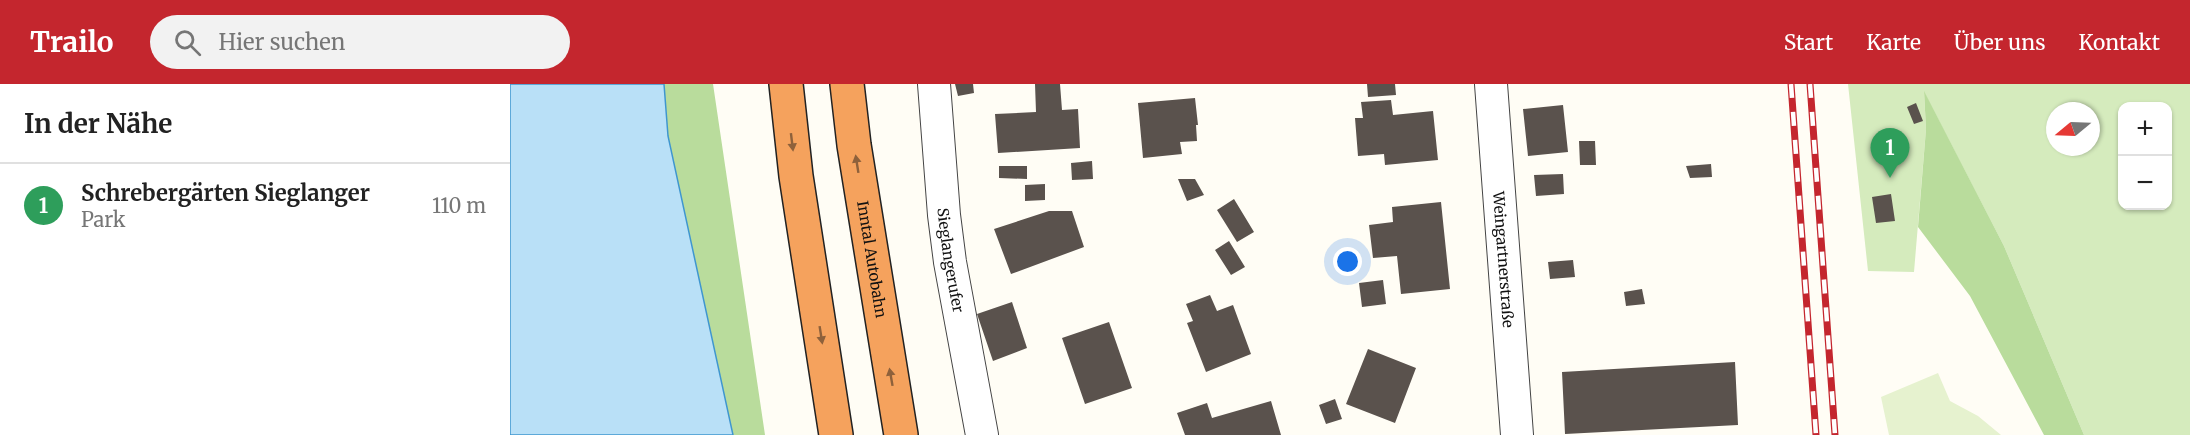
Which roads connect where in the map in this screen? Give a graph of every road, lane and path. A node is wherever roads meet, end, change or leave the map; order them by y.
1 (786, 84) edge
2 (847, 84) edge
3 (934, 84) edge
4 (1491, 84) edge
5 (836, 435) edge
6 (901, 435) edge
7 (982, 435) edge
8 (1517, 435) edge

1 -> 5 highway
6 -> 2 highway, Inntal Autobahn
3 - 7 street, Sieglangerufer
4 - 8 street, Weingartnerstraße

